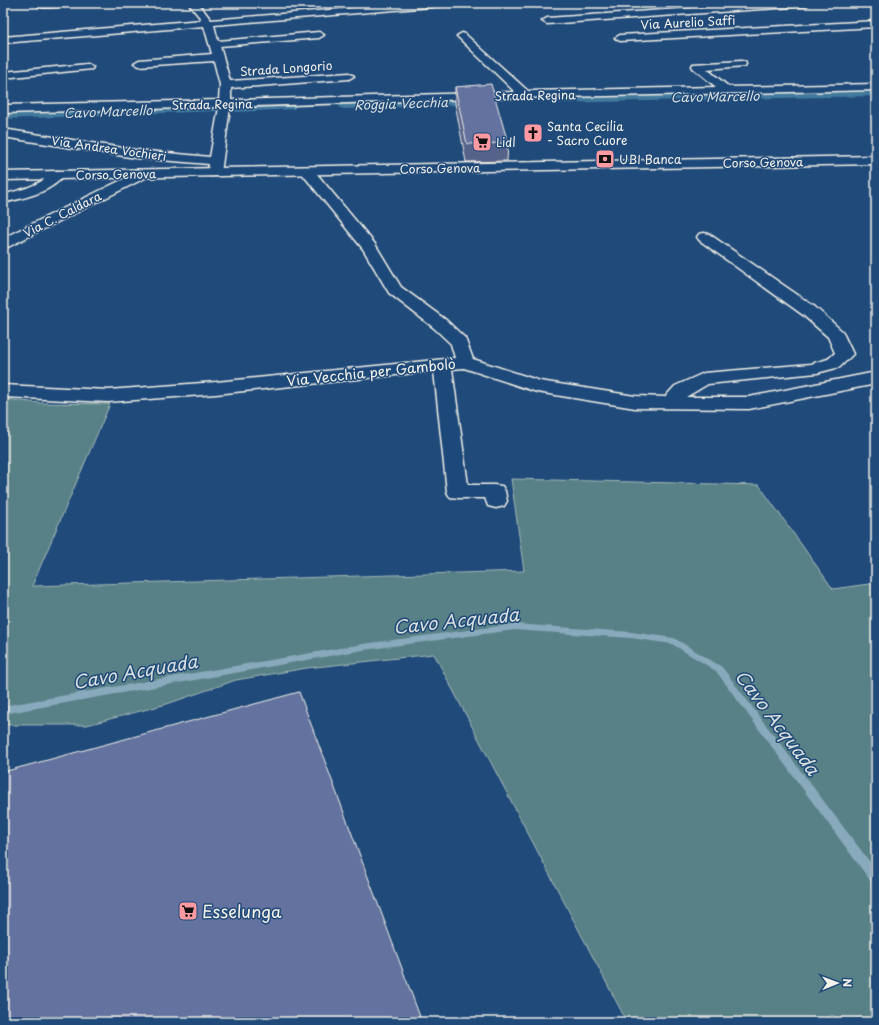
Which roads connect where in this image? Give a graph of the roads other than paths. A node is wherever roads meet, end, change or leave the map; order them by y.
1 (66, 3) edge
2 (193, 3) edge
3 (443, 3) edge
4 (806, 3) edge
5 (419, 4) edge
6 (41, 5) dead end
7 (547, 21) dead end
8 (208, 22) junction
9 (876, 24) edge
10 (319, 35) dead end
11 (462, 36) dead end
12 (620, 38) dead end
13 (3, 40) edge
14 (214, 44) junction
15 (219, 57) junction
16 (139, 63) dead end
17 (741, 64) dead end
18 (88, 67) dead end
19 (3, 75) edge
20 (349, 76) dead end
21 (226, 86) junction
22 (876, 87) edge
23 (726, 90) junction
24 (526, 96) junction
25 (225, 104) junction
26 (3, 109) edge
27 (3, 134) edge
28 (876, 160) edge
29 (215, 167) junction
30 (307, 171) junction
31 (142, 174) junction
32 (57, 175) junction
33 (3, 176) edge
34 (3, 199) edge
35 (704, 237) dead end
36 (3, 244) edge
37 (465, 362) junction
38 (442, 364) junction
39 (876, 378) edge
40 (3, 391) edge
41 (669, 403) junction
42 (496, 501) dead end

1 - 6 street
2 - 8 street, Strada Longorio
3 - 5 street
4 - 7 street
5 - 8 street
8 - 13 street
8 - 14 street, Strada Longorio
9 - 12 street, Via Aurelio Saffi
10 - 14 street
11 - 24 street
14 - 15 street, Strada Longorio
15 - 16 street
15 - 21 street, Strada Longorio
17 - 23 street
18 - 19 street
20 - 21 street, Strada Longorio
21 - 25 street, Strada Longorio
22 - 23 street, Strada Regina
23 - 24 street, Strada Regina
24 - 25 street, Strada Regina
25 - 26 street, Strada Regina
25 - 29 street, Strada Longorio
27 - 29 street, Via Andrea Vochieri
28 - 30 street, Corso Genova
29 - 30 street, Corso Genova
29 - 31 street, Corso Genova
30 - 37 street
31 - 32 street, Corso Genova
31 - 36 street, Via C. Caldara
32 - 33 street, Corso Genova
32 - 34 street
35 - 41 street
37 - 38 street, Via Vecchia per Gambolò
37 - 41 street, Via Vecchia per Gambolò
38 - 40 street, Via Vecchia per Gambolò
38 - 42 street
39 - 41 street, Via Vecchia per Gambolò

